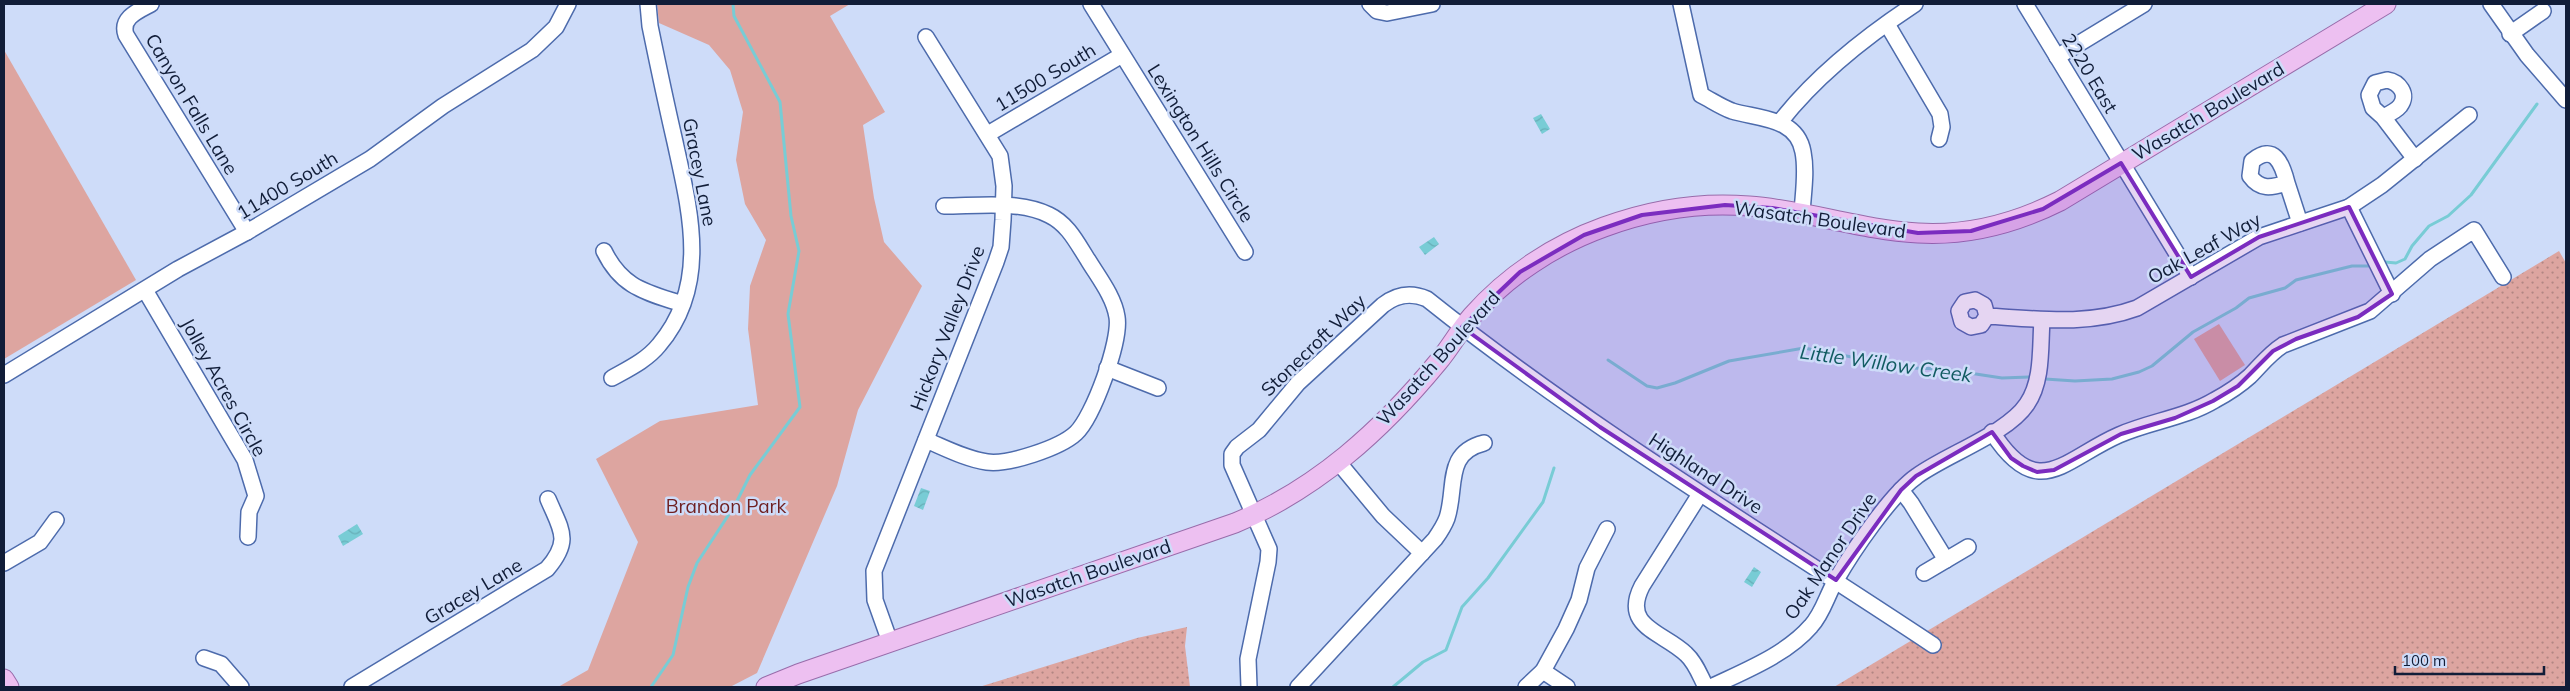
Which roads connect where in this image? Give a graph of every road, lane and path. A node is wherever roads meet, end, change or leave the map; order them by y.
1 (151, 4) edge
2 (568, 4) edge
3 (648, 4) edge
4 (1091, 4) edge
5 (1432, 4) edge
6 (1681, 4) edge
7 (1915, 4) edge
8 (2025, 4) edge
9 (2144, 4) edge
10 (2386, 4) edge
11 (2491, 4) edge
12 (1373, 8) edge
13 (2543, 11) dead end
14 (1886, 24) junction
15 (2510, 34) junction
16 (926, 38) dead end
17 (1122, 55) junction
18 (2057, 56) junction
19 (2566, 100) edge
20 (2469, 116) dead end
21 (2383, 117) dead end
22 (1780, 122) junction
23 (988, 134) junction
24 (1939, 139) dead end
25 (2415, 159) junction
26 (2121, 164) junction
27 (2287, 183) dead end
28 (944, 206) dead end
29 (1004, 206) junction
30 (2349, 208) junction
31 (1802, 214) junction
32 (2300, 223) junction
33 (247, 232) junction
34 (604, 251) dead end
35 (1245, 252) dead end
36 (2191, 277) junction
37 (2503, 278) dead end
38 (145, 290) junction
39 (2392, 294) junction
40 (682, 304) junction
41 (1987, 316) dead end
42 (2042, 320) junction
43 (1462, 327) junction
44 (1107, 368) junction
45 (4, 375) edge
46 (612, 378) dead end
47 (1158, 388) dead end
48 (1992, 432) junction
49 (926, 440) junction
50 (1484, 443) dead end
51 (1339, 463) junction
52 (1901, 490) junction
53 (1700, 494) junction
54 (548, 499) dead end
55 (1255, 514) junction
56 (56, 520) dead end
57 (1607, 529) dead end
58 (248, 537) dead end
59 (1968, 547) dead end
60 (1422, 553) junction
61 (1946, 560) junction
62 (4, 563) edge
63 (1924, 573) dead end
64 (1836, 580) junction
65 (890, 642) junction
66 (1933, 645) dead end
67 (204, 658) dead end
68 (1543, 671) junction
69 (4, 679) edge
70 (9, 687) edge
71 (241, 687) edge
72 (352, 687) edge
73 (766, 687) edge
74 (1249, 687) edge
75 (1298, 687) edge
76 (1526, 687) edge
77 (1567, 687) edge
78 (1706, 687) edge
79 (1711, 687) edge

1 - 33 street, Canyon Falls Lane
2 - 33 street, 11400 South
3 - 40 street, Gracey Lane
4 - 17 street, Lexington Hills Circle
5 - 12 street
6 - 22 street
7 - 14 street
8 - 18 street, 2220 East
9 - 18 street
10 - 26 main road, Wasatch Boulevard
11 - 15 street
13 - 15 street
14 - 22 street
14 - 24 street
15 - 19 street
16 - 23 street, Hickory Valley Drive
17 - 23 street, 11500 South
17 - 35 street, Lexington Hills Circle
18 - 26 street, 2220 East
20 - 25 street, Oak Leaf Way
21 - 25 street
22 - 31 street
23 - 29 street, Hickory Valley Drive
25 - 30 street, Oak Leaf Way
26 - 31 main road, Wasatch Boulevard
26 - 36 street, 2220 East
27 - 32 street
28 - 29 street
29 - 44 street
29 - 49 street, Hickory Valley Drive
30 - 32 street, Oak Leaf Way
30 - 39 street
31 - 43 main road, Wasatch Boulevard
32 - 36 street, Oak Leaf Way
33 - 38 street, 11400 South
34 - 40 street
36 - 42 street, Oak Leaf Way
37 - 39 street
38 - 45 street, 11400 South
38 - 58 street, Jolley Acres Circle
39 - 48 street
40 - 46 street, Gracey Lane
41 - 42 street, Oak Leaf Way
42 - 48 street, Oak Manor Drive
43 - 51 main road, Wasatch Boulevard
43 - 53 street, Highland Drive
43 - 55 street, Stonecroft Way
44 - 47 street
44 - 49 street
48 - 52 street, Oak Manor Drive
49 - 65 street, Hickory Valley Drive
50 - 60 street
51 - 55 main road, Wasatch Boulevard
51 - 60 street
52 - 61 street
52 - 64 street, Oak Manor Drive
53 - 64 street, Highland Drive
53 - 78 street
54 - 72 street, Gracey Lane
55 - 65 main road, Wasatch Boulevard
55 - 74 street
56 - 62 street
57 - 68 street
59 - 61 street
60 - 75 street
61 - 63 street
64 - 66 street, Highland Drive
64 - 79 street, Oak Manor Drive
65 - 73 main road, Wasatch Boulevard
67 - 71 street
68 - 76 street
68 - 77 street
69 - 70 main road

